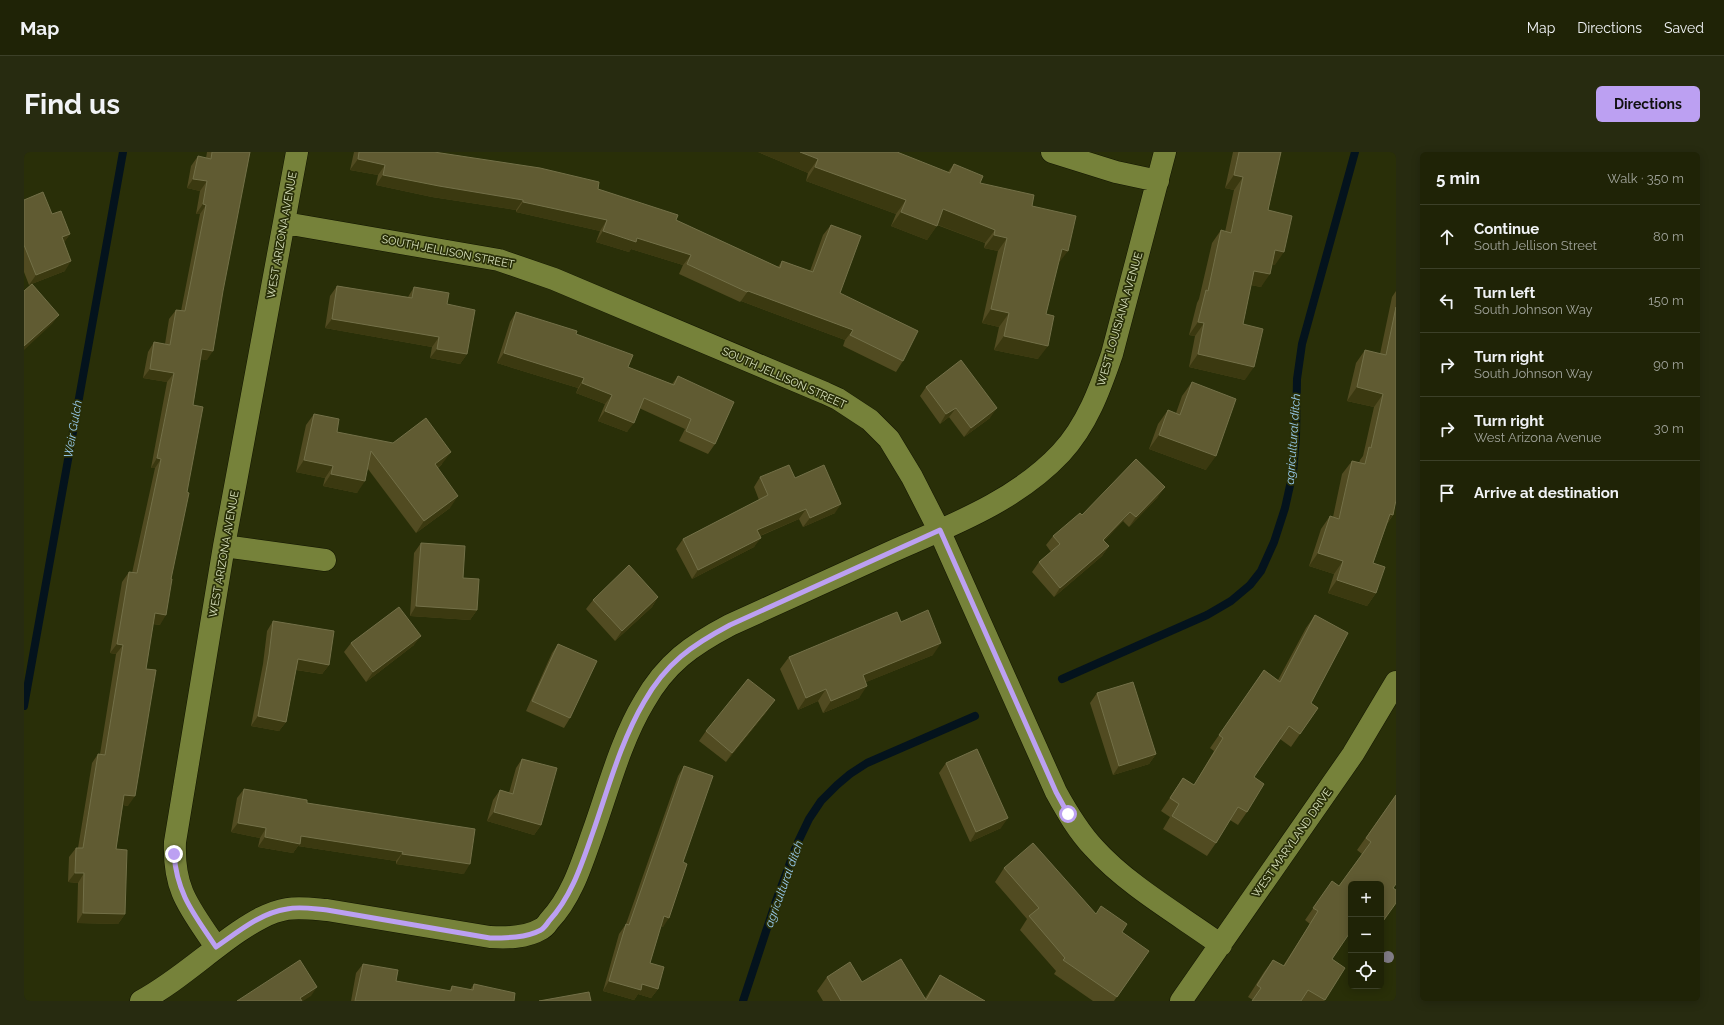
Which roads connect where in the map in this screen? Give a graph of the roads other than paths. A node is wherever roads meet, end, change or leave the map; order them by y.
1 (297, 152) edge
2 (1052, 152) edge
3 (1165, 152) edge
4 (1158, 181) junction
5 (285, 223) junction
6 (940, 530) junction
7 (224, 546) junction
8 (325, 560) dead end
9 (1396, 682) edge
10 (1222, 945) junction
11 (216, 947) junction
12 (141, 1001) edge
13 (1181, 1001) edge

1 - 5 street, WEST ARIZONA AVENUE
2 - 4 street
3 - 4 street, WEST LOUISIANA AVENUE
4 - 6 street, WEST LOUISIANA AVENUE
5 - 6 street, SOUTH JELLISON STREET
5 - 7 street, WEST ARIZONA AVENUE
6 - 10 street, SOUTH JELLISON STREET
6 - 11 street, WEST LOUISIANA AVENUE
7 - 8 street
7 - 11 street, WEST ARIZONA AVENUE
9 - 10 street, WEST MARYLAND DRIVE
10 - 13 street, WEST MARYLAND DRIVE
11 - 12 street, WEST LOUISIANA AVENUE

